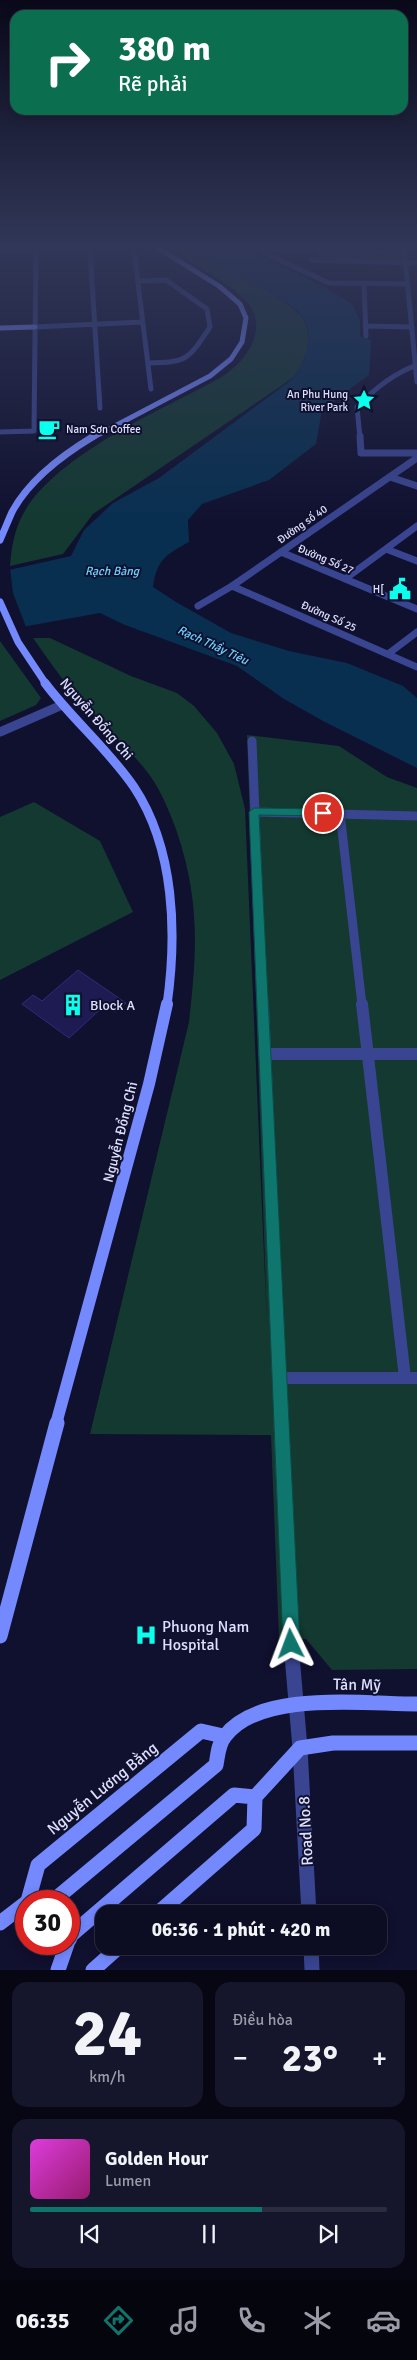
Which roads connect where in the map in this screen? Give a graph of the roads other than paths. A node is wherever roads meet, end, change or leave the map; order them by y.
1 (35, 340) edge
2 (95, 340) edge
3 (145, 340) edge
4 (202, 340) edge
5 (242, 340) edge
6 (415, 341) edge
7 (148, 363) junction
8 (416, 365) edge
9 (417, 382) edge
10 (151, 388) dead end
11 (100, 408) dead end
12 (0, 432) edge
13 (417, 453) edge
14 (417, 458) edge
15 (390, 477) junction
16 (417, 486) edge
17 (2, 522) edge
18 (417, 526) edge
19 (0, 540) edge
20 (386, 549) junction
21 (281, 552) junction
22 (417, 561) edge
23 (346, 579) junction
24 (232, 586) junction
25 (0, 602) edge
26 (198, 606) dead end
27 (417, 609) edge
28 (417, 632) edge
29 (388, 654) junction
30 (417, 667) edge
31 (62, 705) junction
32 (0, 732) edge
33 (252, 741) dead end
34 (254, 812) junction
35 (340, 813) junction
36 (417, 816) edge
37 (264, 1054) junction
38 (368, 1054) junction
39 (417, 1054) edge
40 (278, 1378) junction
41 (411, 1378) edge
42 (0, 1636) edge
43 (296, 1703) junction
44 (417, 1704) edge
45 (223, 1736) junction
46 (417, 1744) edge
47 (300, 1748) junction
48 (255, 1797) junction
49 (31, 1890) edge
50 (66, 1890) edge
51 (167, 1905) edge
52 (309, 1905) edge
53 (15, 1911) edge
54 (0, 1923) edge
55 (80, 1927) edge
56 (63, 1955) edge
57 (110, 1955) edge
58 (311, 1955) edge
59 (58, 1970) edge
60 (93, 1970) edge
61 (312, 1970) edge

1 - 12 street
2 - 11 street
3 - 7 street
4 - 7 street
5 - 17 street
6 - 8 street
7 - 10 street
8 - 9 street
8 - 13 street
14 - 15 street, Đường số 40
15 - 16 street
15 - 21 street, Đường số 40
17 - 19 street
18 - 20 street
20 - 22 street
20 - 23 street
21 - 23 street, Đường Số 27
21 - 24 street, Đường số 40
23 - 27 street, Đường Số 27
24 - 26 street, Đường số 40
24 - 29 street, Đường Số 25
25 - 31 street, Nguyễn Đổng Chi
28 - 29 street
29 - 30 street, Đường Số 25
31 - 32 street
31 - 42 street, Nguyễn Đổng Chi
33 - 34 street, Road No.8
34 - 35 street
34 - 37 street, Road No.8
35 - 36 street
35 - 38 street
37 - 38 street
37 - 40 street, Road No.8
38 - 39 street
38 - 41 street
40 - 41 street
40 - 43 street, Road No.8
43 - 44 street, Tân Mỹ
43 - 45 street
43 - 47 street, Road No.8
45 - 49 street, Nguyễn Lương Bằng
45 - 50 street
46 - 47 street
47 - 48 street
47 - 52 street, Road No.8
48 - 51 street
48 - 55 street
53 - 54 street, Nguyễn Lương Bằng
56 - 59 street
57 - 60 street
58 - 61 street

